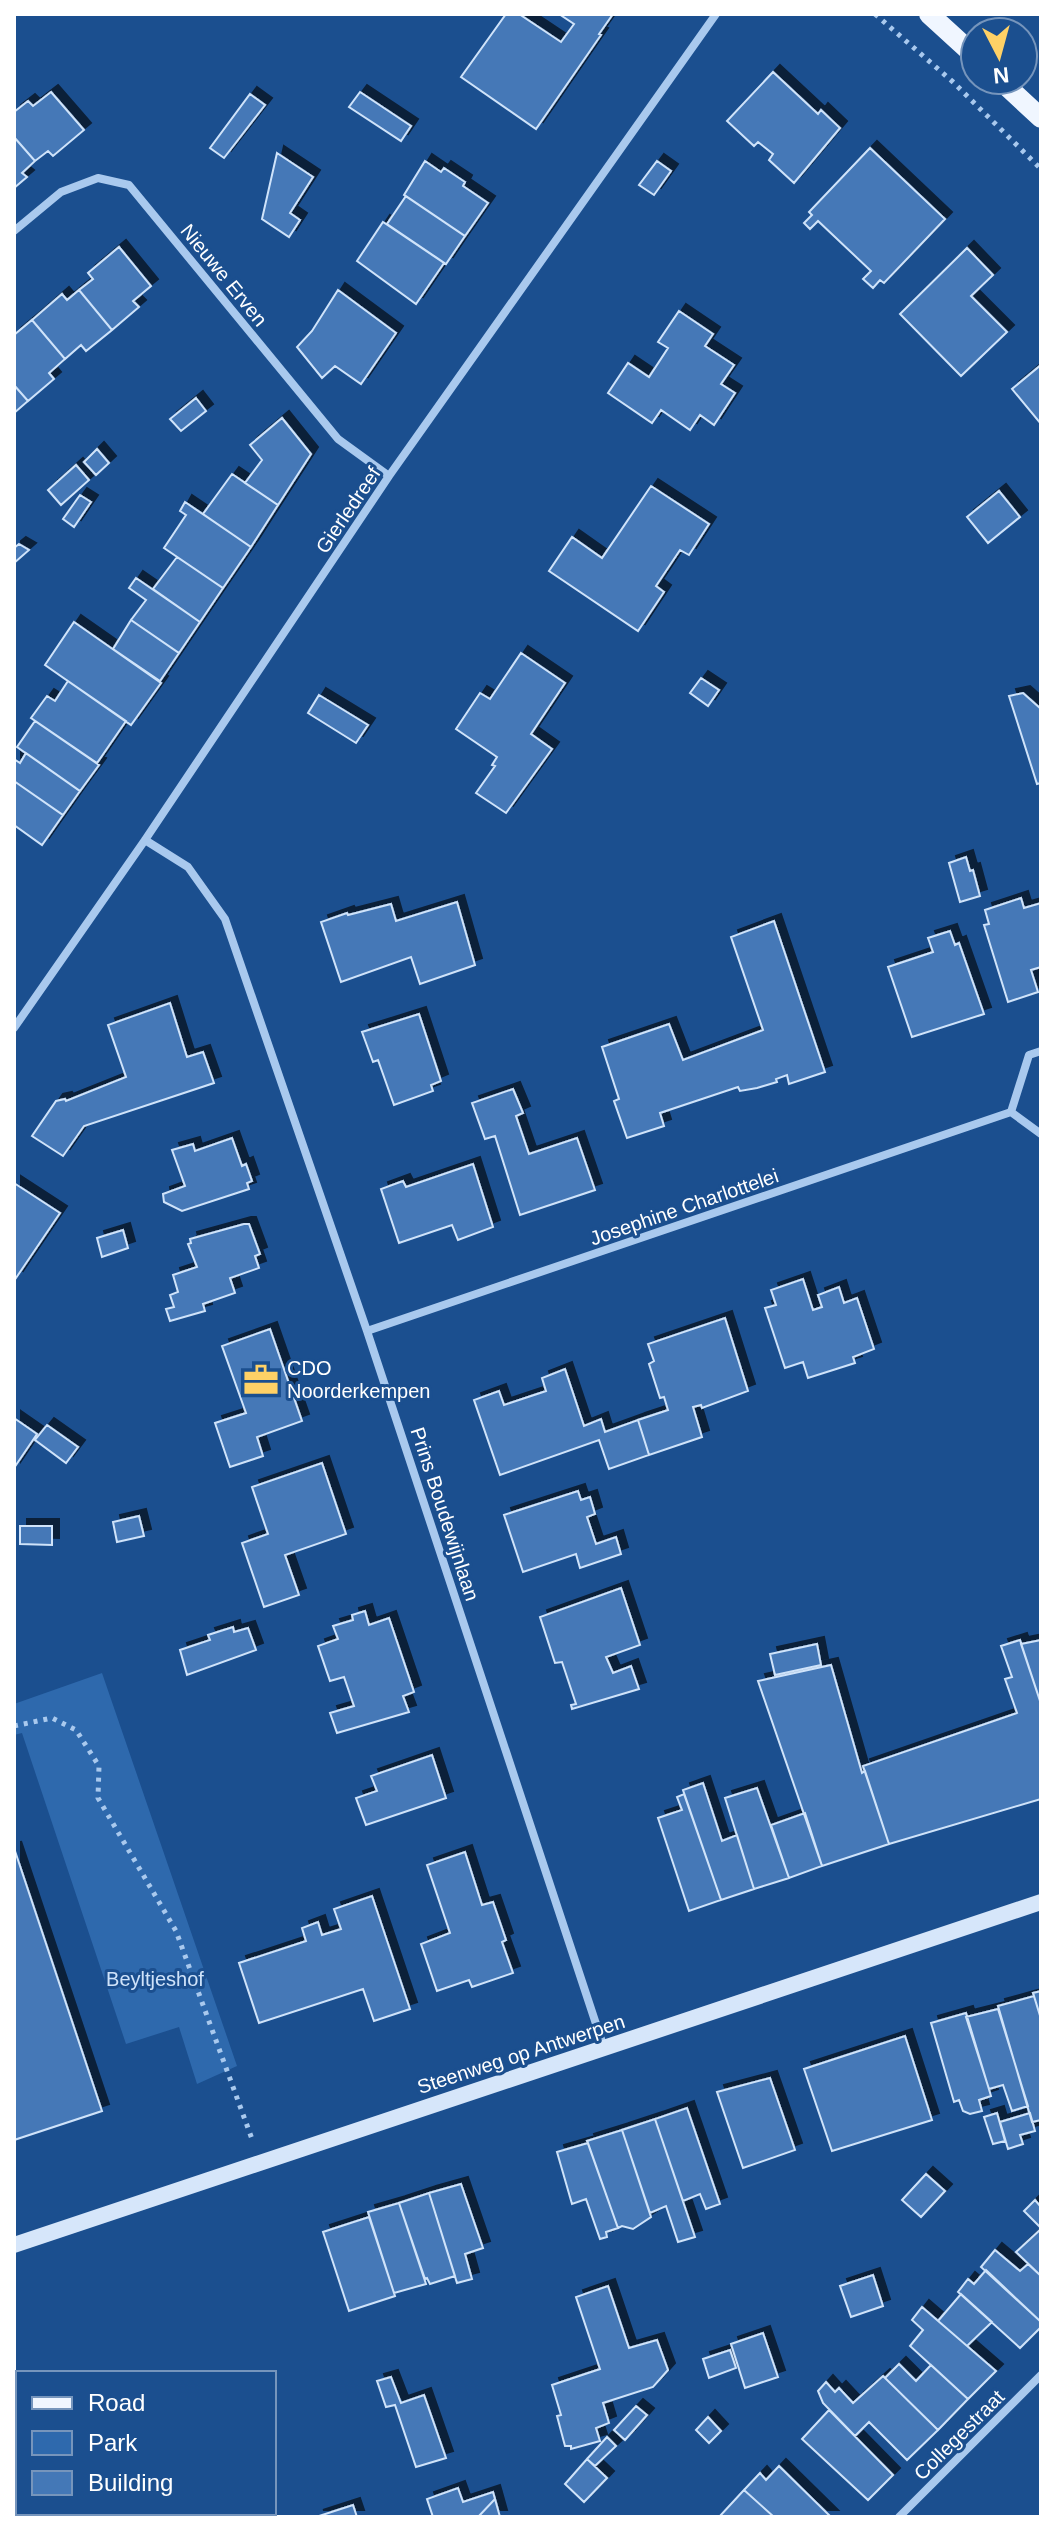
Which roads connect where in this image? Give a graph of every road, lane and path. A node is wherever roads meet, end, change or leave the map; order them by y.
1 (716, 14) edge
2 (875, 14) edge
3 (929, 14) edge
4 (959, 41) edge
5 (1017, 96) edge
6 (1041, 118) edge
7 (1041, 169) edge
8 (14, 231) edge
9 (389, 476) junction
10 (145, 840) junction
11 (14, 1028) edge
12 (1041, 1051) edge
13 (1011, 1112) junction
14 (1041, 1134) edge
15 (367, 1331) junction
16 (14, 1726) edge
17 (1041, 1902) edge
18 (604, 2048) junction
19 (260, 2163) junction
20 (14, 2245) edge
21 (1041, 2375) edge
22 (899, 2517) edge

1 - 9 street, Gierledreef
2 - 7 path
3 - 4 main road
5 - 6 main road
8 - 9 street, Nieuwe Erven
9 - 10 street, Gierledreef
10 - 11 street, Gierledreef
10 - 15 street, Prins Boudewijnlaan
12 - 13 street
13 - 14 street
13 - 15 street, Josephine Charlottelei
15 - 18 street, Prins Boudewijnlaan
16 - 19 path
17 - 18 street, Steenweg op Antwerpen
18 - 19 street, Steenweg op Antwerpen
19 - 20 street, Steenweg op Antwerpen
21 - 22 street, Collegestraat

